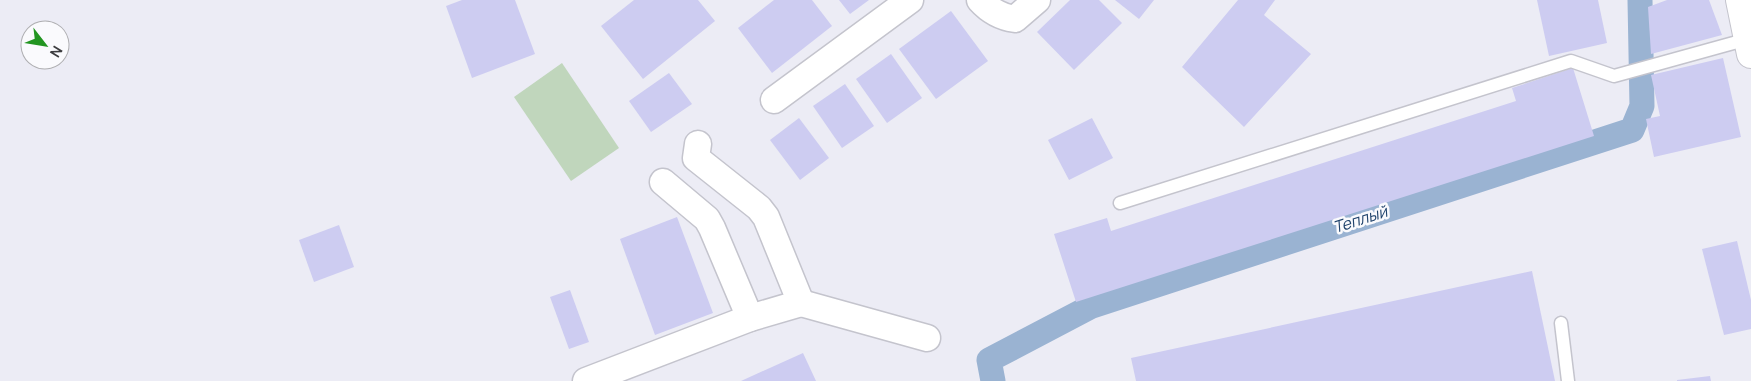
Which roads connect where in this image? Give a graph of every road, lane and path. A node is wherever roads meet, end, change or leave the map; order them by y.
1 (910, 0) edge
2 (980, 0) edge
3 (1037, 0) edge
4 (1740, 0) edge
5 (1750, 46) edge
6 (774, 100) dead end
7 (698, 144) dead end
8 (663, 182) dead end
9 (1120, 203) dead end
10 (801, 303) junction
11 (750, 318) junction
12 (1561, 323) dead end
13 (927, 338) dead end
14 (586, 381) edge
15 (1568, 381) edge

1 - 6 street
2 - 3 street
4 - 5 street
5 - 9 lane
7 - 10 street
8 - 11 street
10 - 11 street
10 - 13 street
11 - 14 street
12 - 15 lane

